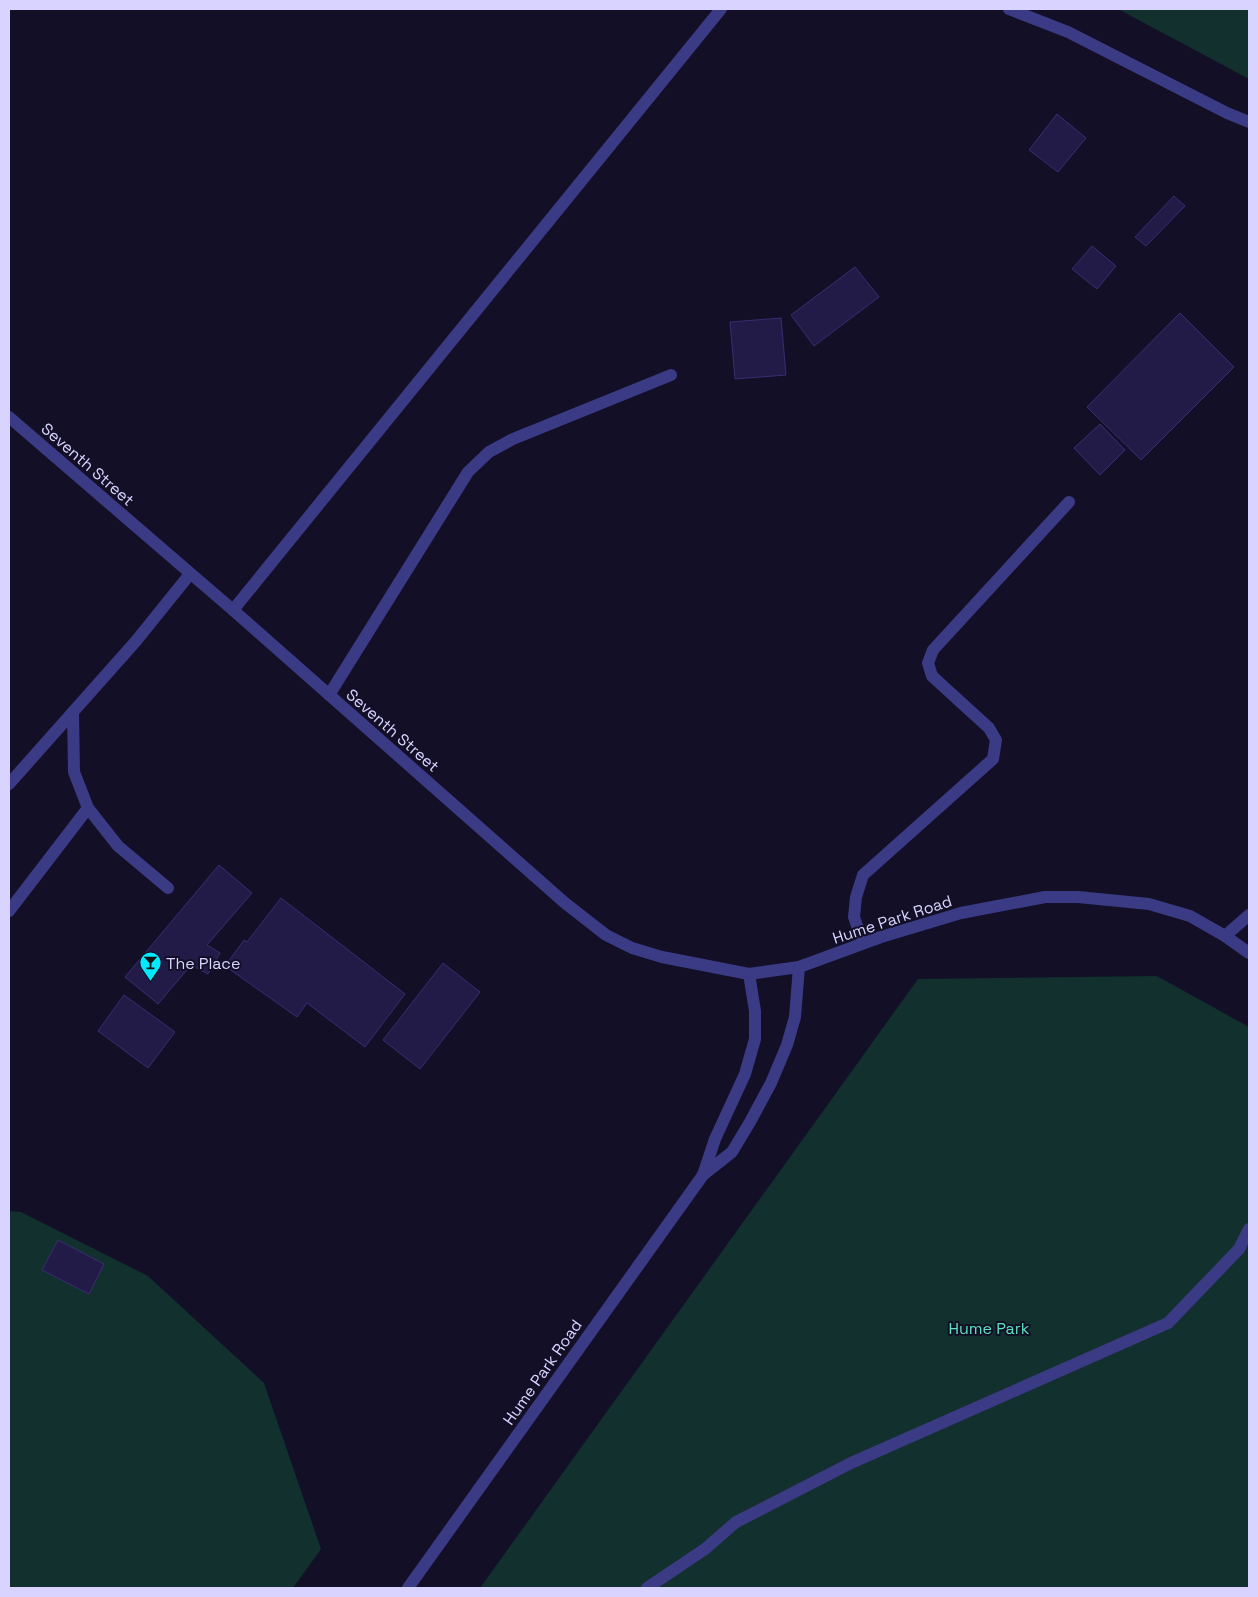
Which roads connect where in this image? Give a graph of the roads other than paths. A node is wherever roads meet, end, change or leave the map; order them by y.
1 (721, 9) edge
2 (1009, 9) edge
3 (1249, 122) edge
4 (671, 375) dead end
5 (9, 417) edge
6 (1069, 502) dead end
7 (190, 574) junction
8 (233, 610) junction
9 (329, 695) junction
10 (73, 712) junction
11 (9, 784) edge
12 (88, 808) junction
13 (168, 888) dead end
14 (9, 911) edge
15 (1249, 915) edge
16 (1225, 936) junction
17 (863, 944) junction
18 (1249, 952) edge
19 (799, 967) junction
20 (749, 974) junction
21 (702, 1175) junction
22 (1249, 1229) edge
23 (408, 1588) edge
24 (647, 1588) edge

1 - 8 street
2 - 3 street
4 - 9 street
5 - 7 street, Seventh Street
6 - 17 street
7 - 8 street, Seventh Street
7 - 10 street
8 - 9 street, Seventh Street
9 - 20 street, Seventh Street
10 - 11 street
10 - 12 street
12 - 13 street
12 - 14 street
15 - 16 street
16 - 17 street, Hume Park Road
16 - 18 street, Hume Park Road
17 - 19 street, Hume Park Road
19 - 20 street, Seventh Street
19 - 21 street, Hume Park Road
20 - 21 street, Hume Park Road
21 - 23 street, Hume Park Road
22 - 24 street

